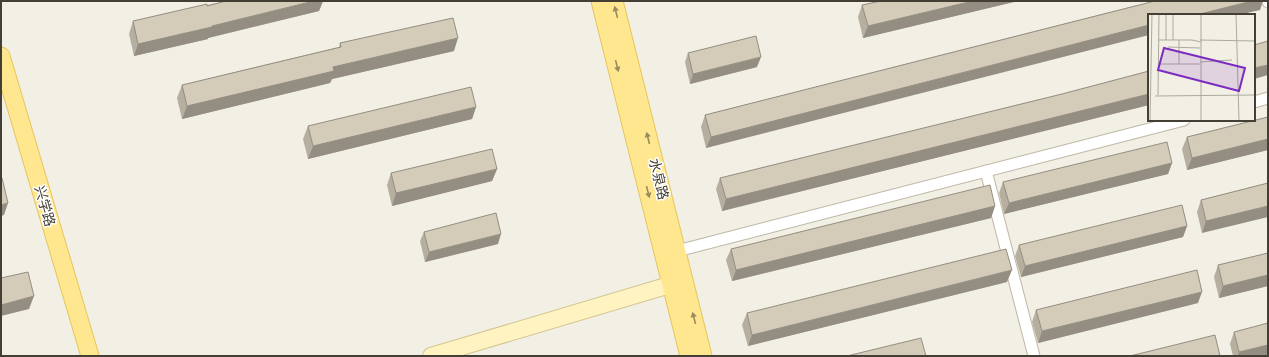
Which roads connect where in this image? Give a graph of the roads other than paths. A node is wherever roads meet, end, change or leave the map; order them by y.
1 (600, 1) edge
2 (614, 1) edge
3 (1, 56) edge
4 (1268, 98) edge
5 (1255, 102) edge
6 (1180, 121) edge
7 (986, 171) junction
8 (677, 251) junction
9 (678, 283) junction
10 (90, 356) edge
11 (432, 356) edge
12 (689, 356) edge
13 (704, 356) edge
14 (1034, 356) edge

1 -> 9 main road, 水泉路
8 -> 2 main road, 水泉路
3 - 10 main road, 兴学路
4 - 5 street
6 - 7 street
7 - 8 street
7 - 14 street
8 - 9 main road, 水泉路
9 - 11 street
9 - 12 main road, 水泉路
13 -> 9 main road, 水泉路

